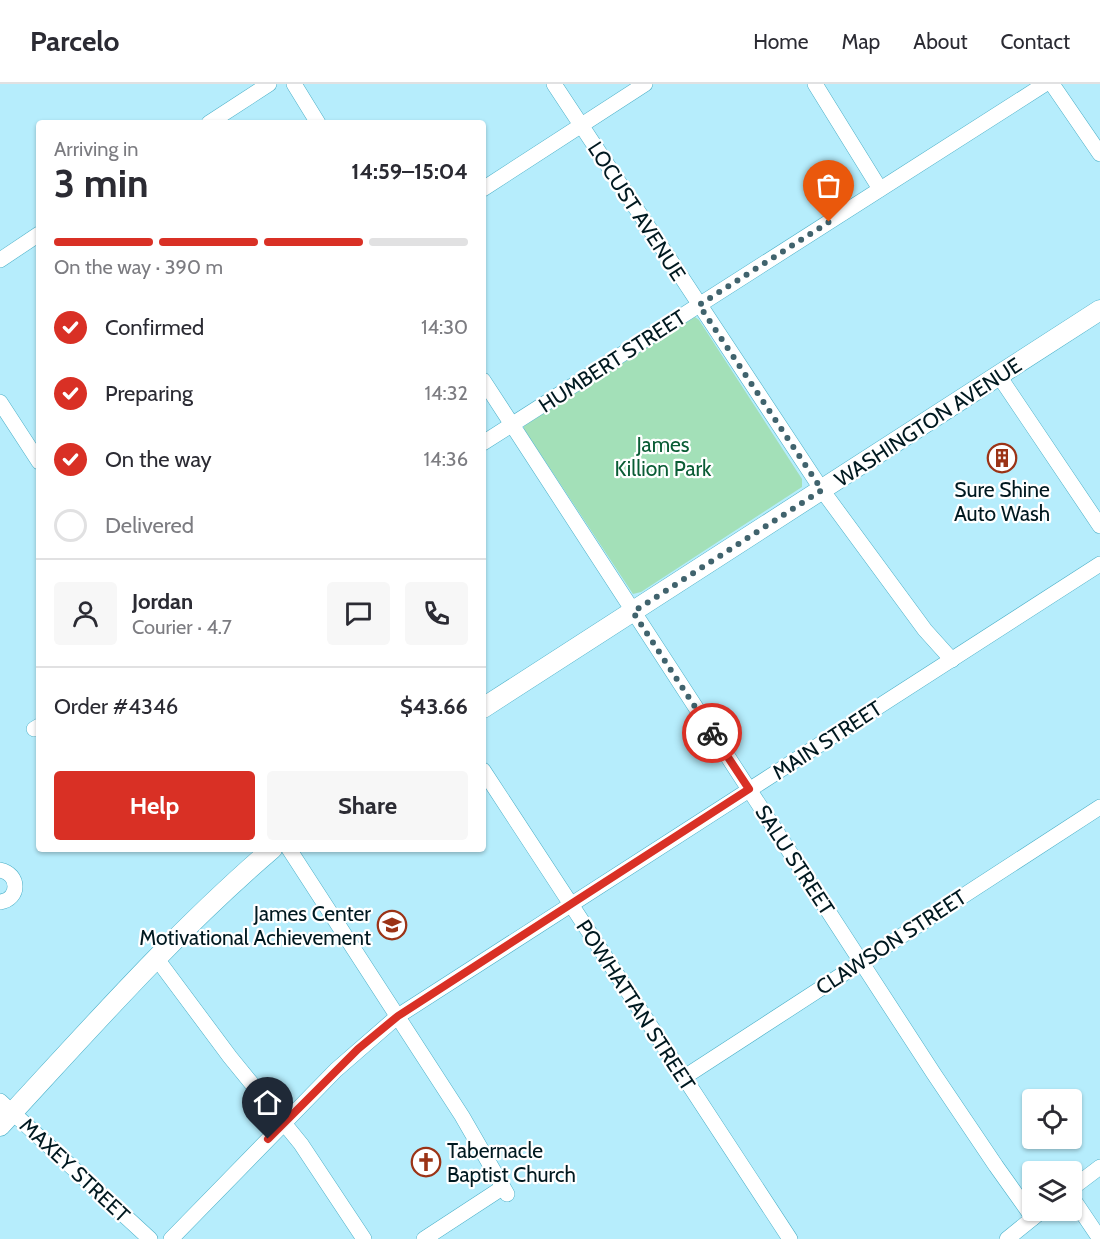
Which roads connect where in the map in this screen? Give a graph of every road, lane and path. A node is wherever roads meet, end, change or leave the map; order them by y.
1 (269, 84) edge
2 (294, 84) edge
3 (554, 84) edge
4 (645, 84) edge
5 (815, 84) edge
6 (1045, 84) edge
7 (1052, 84) edge
8 (214, 120) edge
9 (316, 120) edge
10 (581, 126) junction
11 (1100, 154) edge
12 (486, 187) edge
13 (880, 189) junction
14 (36, 236) edge
15 (0, 260) edge
16 (699, 305) junction
17 (1100, 310) edge
18 (999, 376) junction
19 (486, 385) edge
20 (0, 402) edge
21 (512, 424) junction
22 (486, 441) edge
23 (36, 457) edge
24 (822, 490) junction
25 (1100, 526) edge
26 (1100, 564) edge
27 (633, 612) junction
28 (952, 660) junction
29 (486, 706) edge
30 (486, 775) edge
31 (749, 789) junction
32 (1100, 807) edge
33 (269, 852) edge
34 (291, 852) edge
35 (0, 870) edge
36 (0, 902) edge
37 (571, 904) junction
38 (157, 959) junction
39 (861, 961) junction
40 (398, 1016) junction
41 (683, 1078) junction
42 (4, 1113) edge
43 (284, 1122) junction
44 (1100, 1167) edge
45 (1082, 1181) edge
46 (1022, 1193) edge
47 (1082, 1212) edge
48 (1029, 1221) edge
49 (150, 1239) edge
50 (171, 1239) edge
51 (364, 1239) edge
52 (424, 1239) edge
53 (790, 1239) edge
54 (1007, 1239) edge
55 (1100, 1239) edge

1 - 8 street
2 - 9 street
3 - 10 street, LOCUST AVENUE
4 - 10 street
5 - 13 street
6 - 13 street, HUMBERT STREET
7 - 11 street
10 - 12 street
10 - 16 street, LOCUST AVENUE
13 - 16 street, HUMBERT STREET
14 - 15 street
16 - 21 street, HUMBERT STREET
16 - 24 street, LOCUST AVENUE
17 - 18 main road, WASHINGTON AVENUE
18 - 24 main road, WASHINGTON AVENUE
18 - 25 street
19 - 21 street, SALU STREET
20 - 23 street
21 - 22 street, HUMBERT STREET
21 - 27 street, SALU STREET
24 - 27 main road, WASHINGTON AVENUE
24 - 28 street, LOCUST AVENUE
26 - 28 street, MAIN STREET
27 - 29 main road, WASHINGTON AVENUE
27 - 31 street, SALU STREET
28 - 31 street, MAIN STREET
30 - 37 street, POWHATTAN STREET
31 - 37 street, MAIN STREET
31 - 39 street, SALU STREET
32 - 39 street, CLAWSON STREET
33 - 38 main road
34 - 40 street
35 - 36 street
37 - 40 street, MAIN STREET
37 - 41 street, POWHATTAN STREET
38 - 42 main road
38 - 43 street
39 - 41 street, CLAWSON STREET
39 - 46 street, SALU STREET
40 - 43 street, MAIN STREET
40 - 52 street
41 - 53 street, POWHATTAN STREET
42 - 49 street, MAXEY STREET
43 - 50 street, MAIN STREET
43 - 51 street
44 - 45 street
47 - 55 street
48 - 54 street

